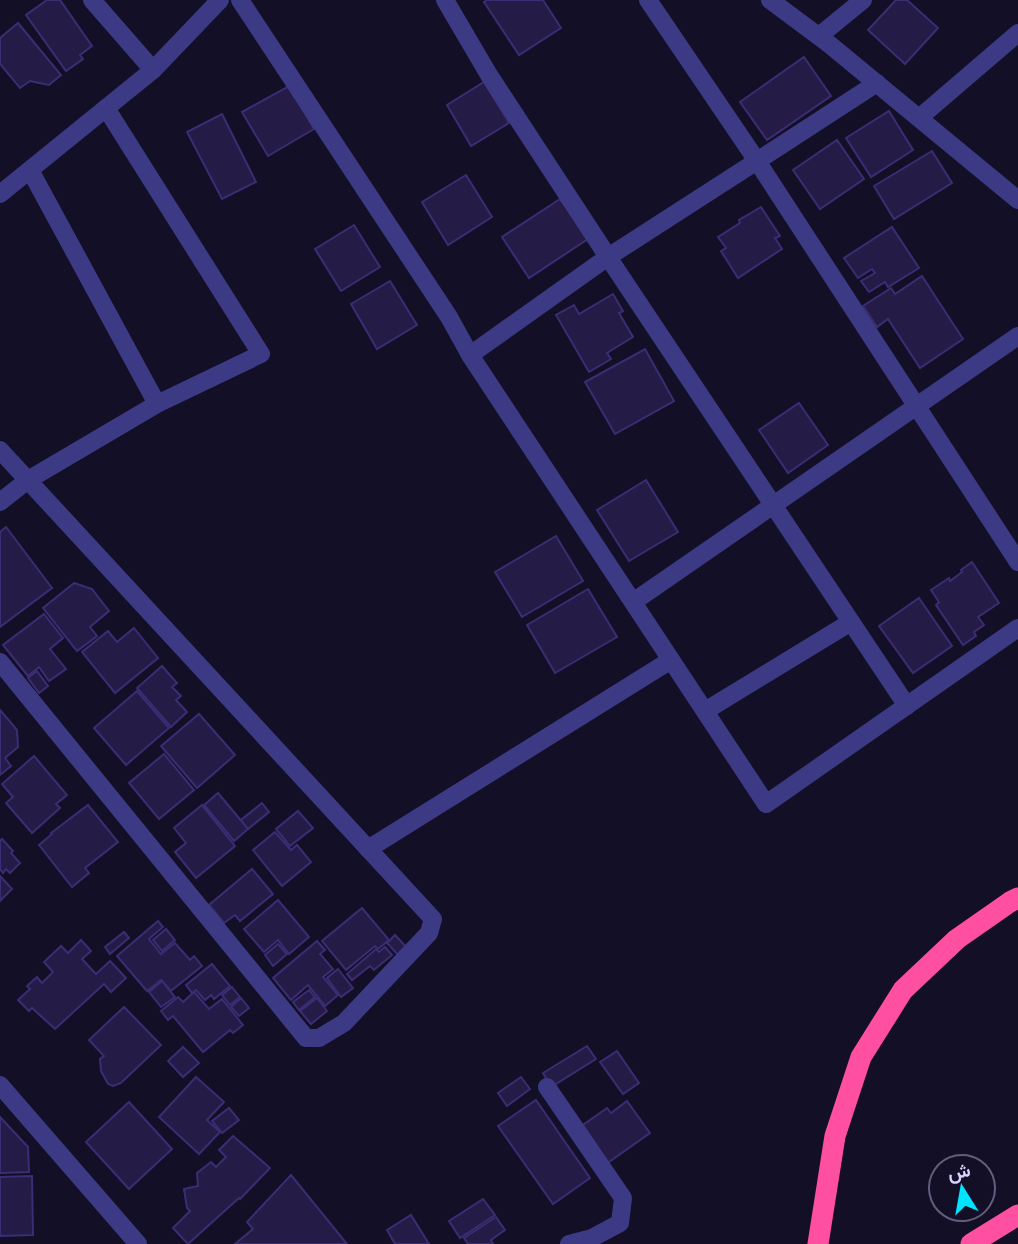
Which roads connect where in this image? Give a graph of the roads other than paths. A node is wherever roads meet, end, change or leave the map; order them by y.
1 (92, 0) edge
2 (220, 0) edge
3 (240, 0) edge
4 (445, 0) edge
5 (648, 0) edge
6 (770, 0) edge
7 (863, 0) edge
8 (1018, 33) edge
9 (819, 36) junction
10 (153, 70) junction
11 (877, 83) junction
12 (106, 108) junction
13 (919, 118) junction
14 (757, 161) junction
15 (30, 170) junction
16 (0, 194) edge
17 (1016, 196) edge
18 (608, 257) junction
19 (1018, 336) edge
20 (470, 355) junction
21 (157, 404) junction
22 (917, 406) junction
23 (0, 450) edge
24 (28, 480) junction
25 (0, 502) edge
26 (773, 505) junction
27 (1018, 562) edge
28 (633, 602) junction
29 (850, 622) junction
30 (1018, 628) edge
31 (671, 660) junction
32 (0, 662) edge
33 (907, 706) junction
34 (705, 711) junction
35 (368, 849) junction
36 (1018, 898) edge
37 (547, 1087) dead end
38 (2, 1090) edge
39 (1018, 1215) edge
40 (138, 1244) edge
41 (569, 1244) edge
42 (818, 1244) edge
43 (971, 1244) edge

1 - 10 street
2 - 10 street
3 - 20 street
4 - 18 street
5 - 14 street
6 - 9 street
7 - 9 street
8 - 13 street
9 - 11 street
10 - 12 street
11 - 13 street
11 - 14 street
12 - 15 street
12 - 21 street
13 - 17 street
14 - 18 street
14 - 22 street
15 - 16 street
15 - 21 street
18 - 20 street
18 - 26 street
19 - 22 street
20 - 28 street
21 - 24 street
22 - 26 street
22 - 27 street
23 - 24 street
24 - 25 street
24 - 35 street
26 - 28 street
26 - 29 street
28 - 31 street
29 - 33 street
29 - 34 street
30 - 33 street
31 - 34 street
31 - 35 street
32 - 35 street
33 - 34 street
36 - 42 highway
37 - 41 street
38 - 40 street
39 - 43 highway

